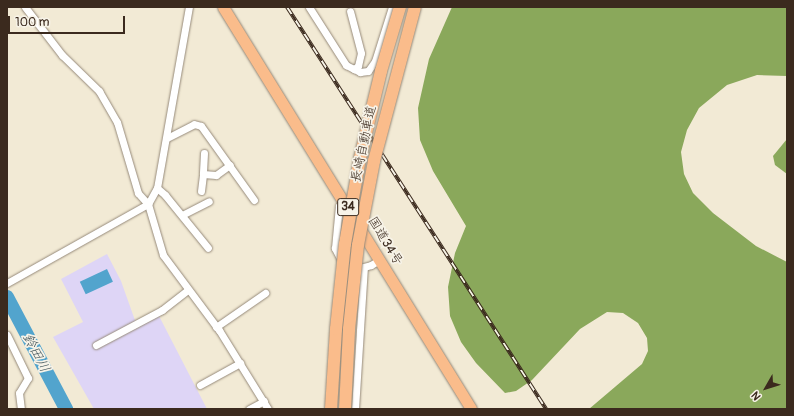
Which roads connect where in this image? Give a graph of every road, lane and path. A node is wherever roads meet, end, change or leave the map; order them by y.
1 (25, 7) edge
2 (188, 7) edge
3 (223, 7) edge
4 (309, 7) edge
5 (392, 7) edge
6 (400, 7) edge
7 (415, 7) edge
8 (350, 11) dead end
9 (354, 69) junction
10 (167, 138) junction
11 (204, 153) dead end
12 (230, 165) junction
13 (203, 174) junction
14 (157, 188) junction
15 (201, 191) dead end
16 (254, 200) dead end
17 (209, 201) dead end
18 (345, 202) junction
19 (148, 204) junction
20 (182, 216) junction
21 (208, 248) dead end
22 (379, 260) junction
23 (364, 267) junction
24 (7, 283) edge
25 (188, 290) junction
26 (264, 293) dead end
27 (216, 327) junction
28 (7, 335) edge
29 (96, 345) dead end
30 (240, 363) junction
31 (200, 385) dead end
32 (264, 401) junction
33 (21, 409) edge
34 (249, 409) edge
35 (268, 409) edge
36 (331, 409) edge
37 (345, 409) edge
38 (356, 409) edge
39 (471, 409) edge

1 - 19 street
2 - 10 street
3 - 18 highway, 国道34号 / 34
4 - 9 street
5 - 9 street
6 - 36 highway, 長崎自動車道, bridge
7 - 37 highway, 長崎自動車道, bridge
8 - 9 street
10 - 12 street
10 - 14 street
11 - 13 street
12 - 13 street
12 - 16 street
13 - 15 street
14 - 19 street
14 - 20 street
17 - 20 street
18 - 22 highway, 国道34号 / 34
18 - 23 street
19 - 24 street
19 - 25 street
20 - 21 street
22 - 23 street
22 - 39 highway, 国道34号 / 34
23 - 38 street
25 - 27 street
25 - 29 street
26 - 27 street
27 - 30 street
28 - 33 street
30 - 31 street
30 - 32 street
32 - 34 street
32 - 35 street

